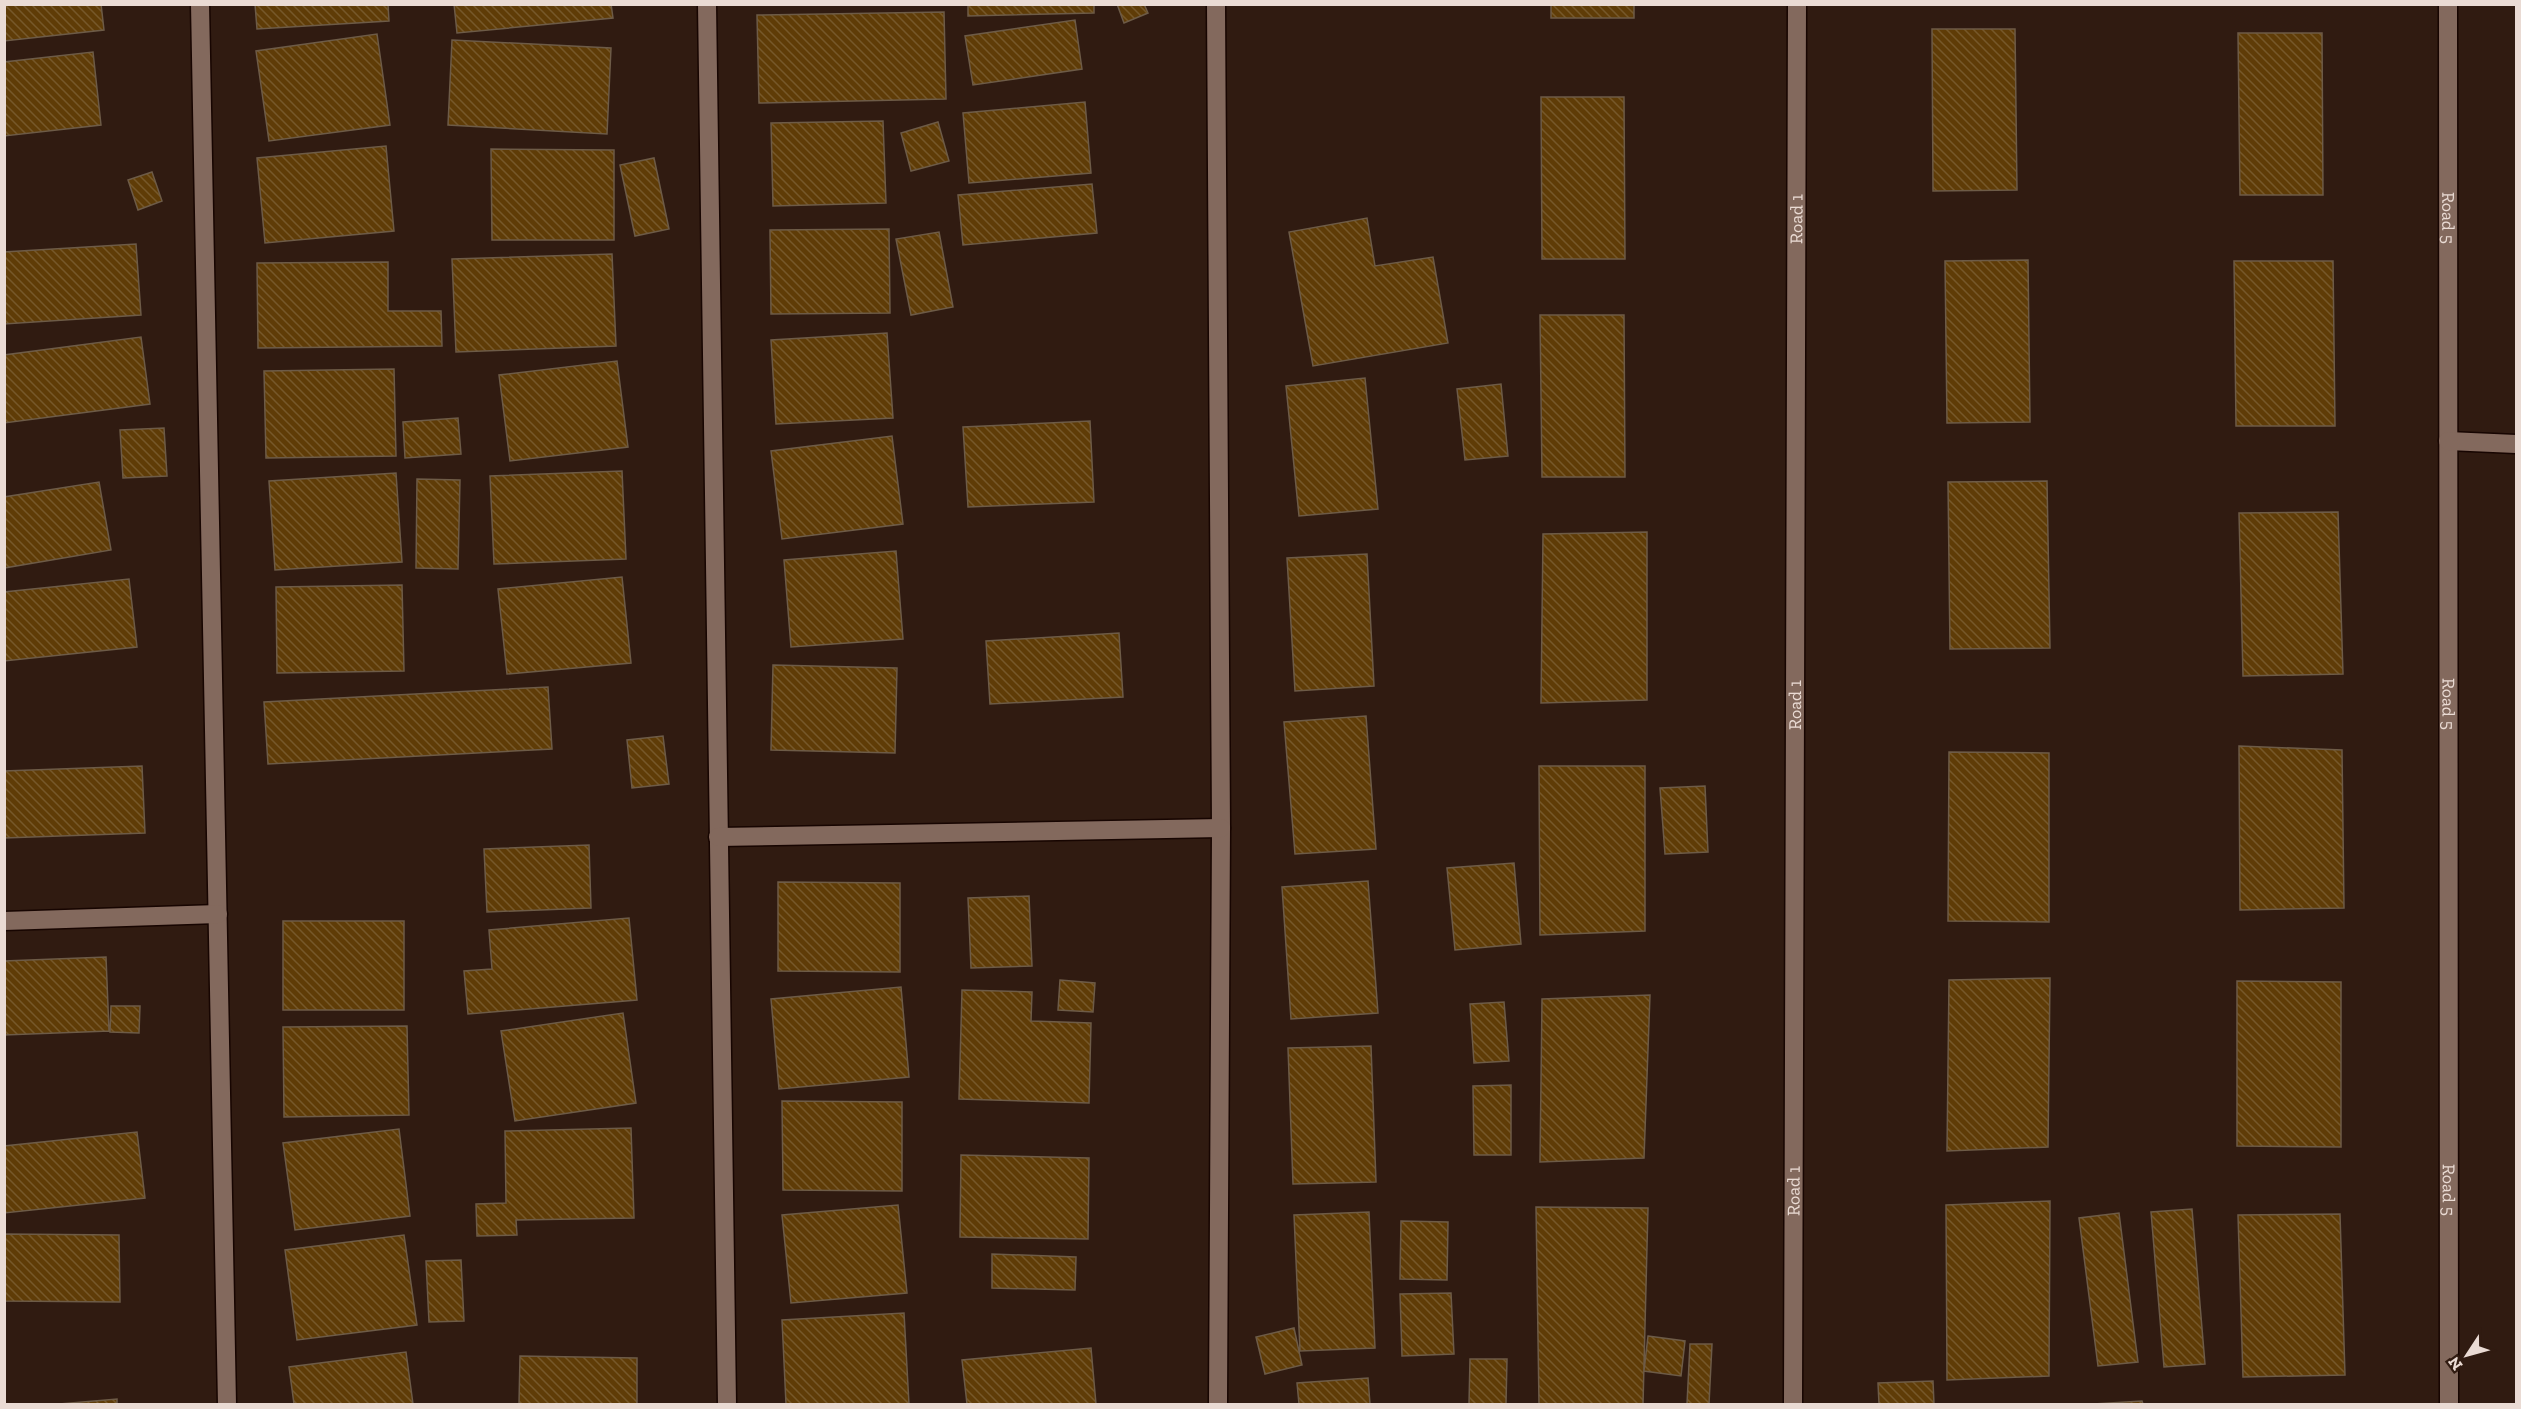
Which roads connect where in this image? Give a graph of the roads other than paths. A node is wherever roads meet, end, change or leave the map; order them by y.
1 (200, 4) edge
2 (707, 4) edge
3 (1216, 4) edge
4 (1797, 4) edge
5 (2448, 4) edge
6 (2448, 441) junction
7 (2517, 444) edge
8 (1221, 828) junction
9 (718, 837) junction
10 (218, 914) junction
11 (4, 921) edge
12 (227, 1404) edge
13 (727, 1404) edge
14 (1218, 1404) edge
15 (1793, 1404) edge
16 (2449, 1404) edge

1 - 10 street
2 - 9 street
3 - 8 street
4 - 15 street, Road 1
5 - 6 street, Road 5
6 - 7 street
6 - 16 street, Road 5
8 - 9 street
8 - 14 street
9 - 13 street
10 - 11 street
10 - 12 street

